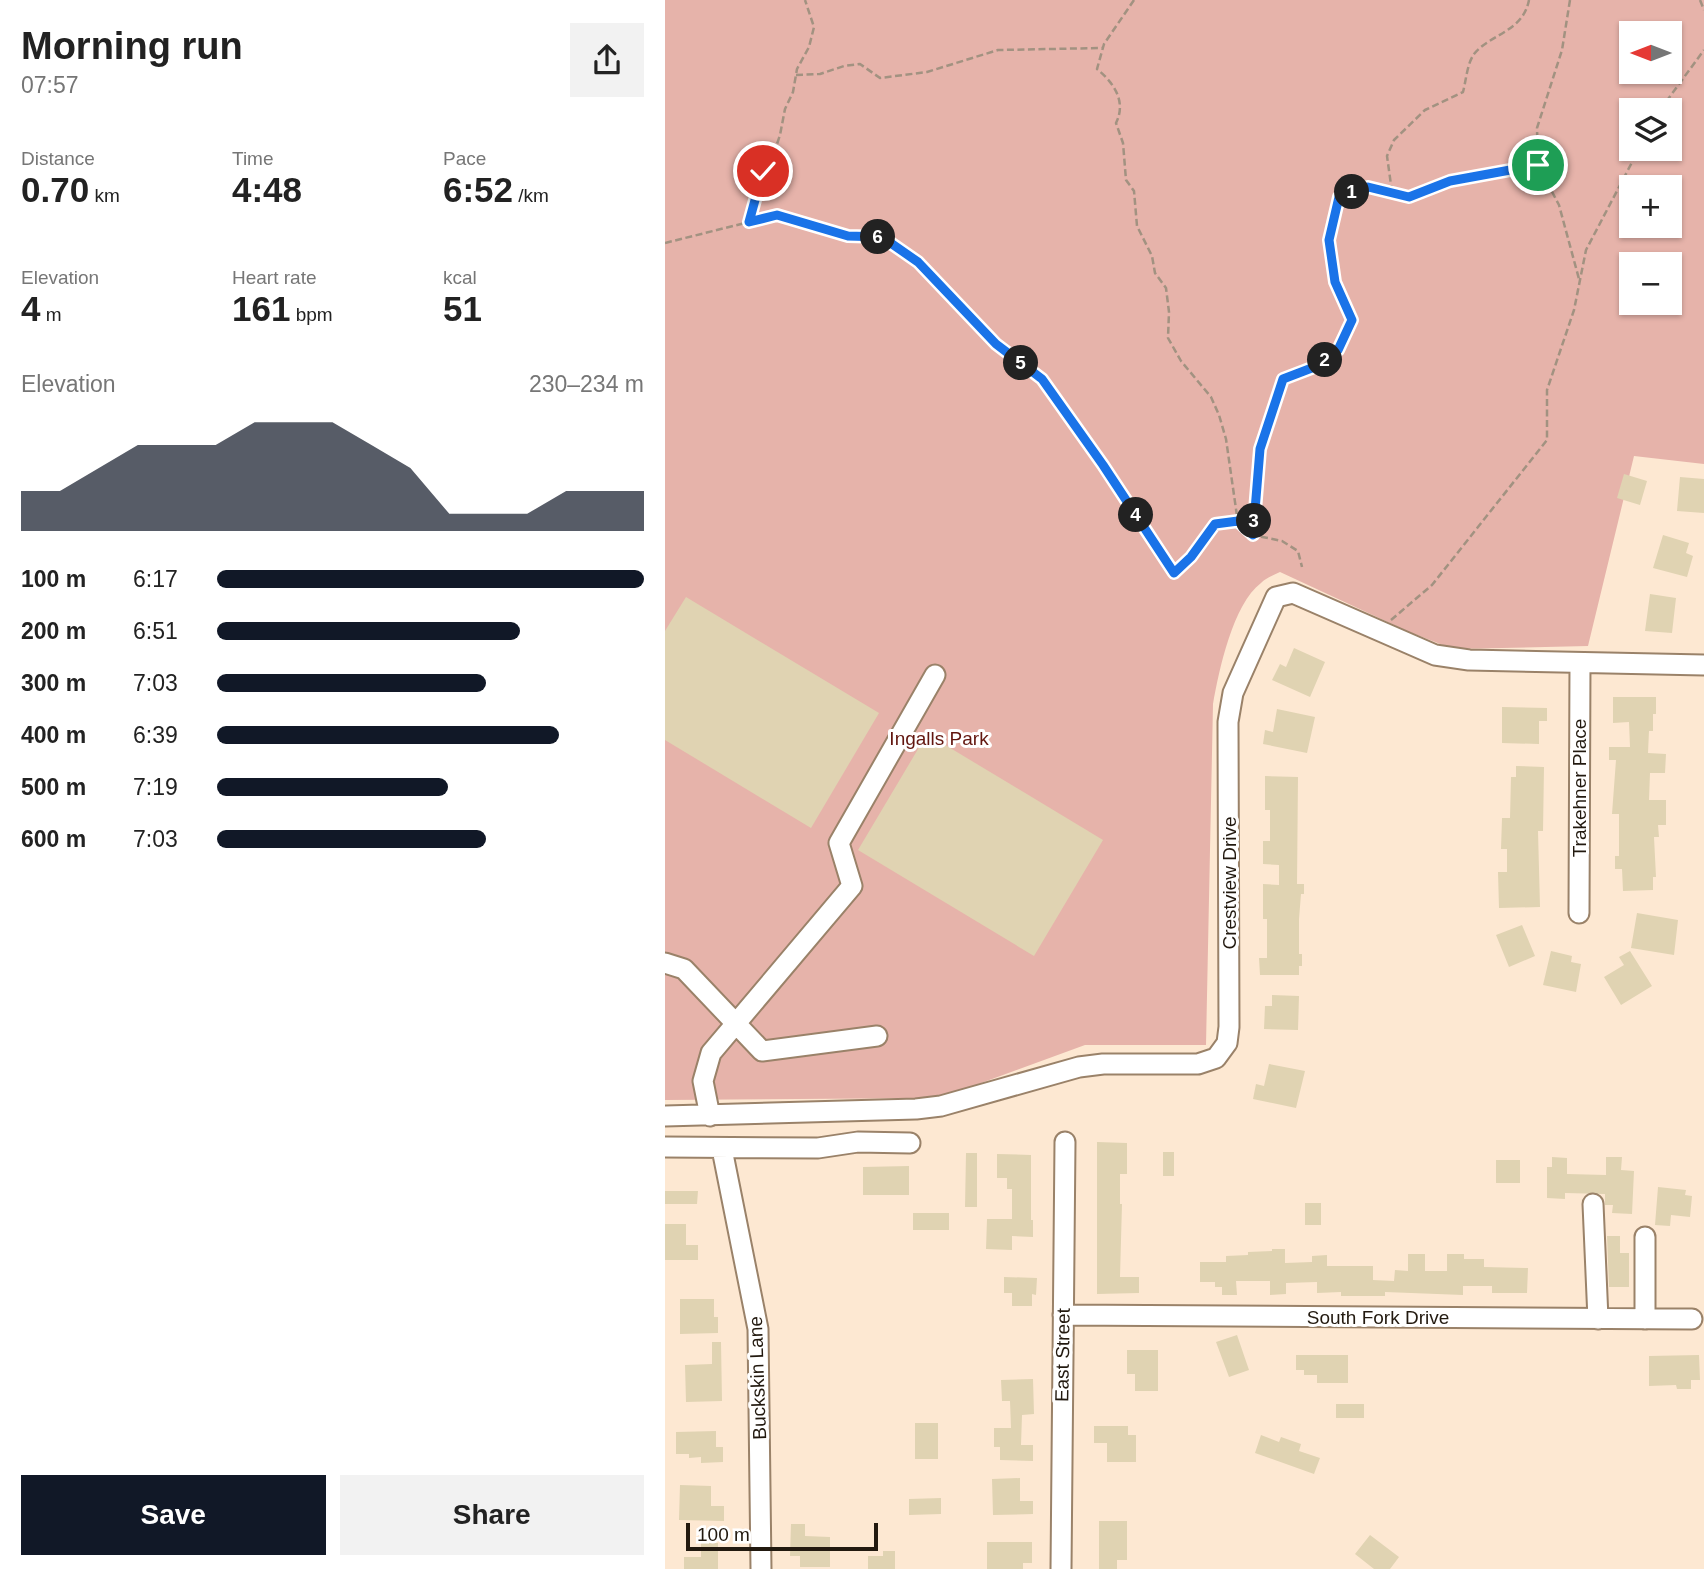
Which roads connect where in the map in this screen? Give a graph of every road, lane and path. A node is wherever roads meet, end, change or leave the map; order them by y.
1 (806, 0) edge
2 (1134, 0) edge
3 (1529, 0) edge
4 (1570, 0) edge
5 (1700, 0) edge
6 (1704, 10) edge
7 (1103, 48) junction
8 (1704, 50) edge
9 (796, 75) junction
10 (1669, 98) edge
11 (1633, 161) edge
12 (1538, 165) junction
13 (1392, 193) junction
14 (749, 222) junction
15 (665, 243) edge
16 (1580, 282) junction
17 (1238, 521) junction
18 (1253, 535) junction
19 (1302, 567) dead end
20 (1377, 631) junction
21 (1580, 663) junction
22 (1704, 666) edge
23 (935, 676) dead end
24 (1579, 913) dead end
25 (665, 963) edge
26 (736, 1024) junction
27 (877, 1036) dead end
28 (665, 1116) edge
29 (710, 1116) junction
30 (1065, 1142) dead end
31 (910, 1143) dead end
32 (665, 1147) edge
33 (722, 1149) junction
34 (1593, 1204) dead end
35 (1645, 1237) dead end
36 (1063, 1315) junction
37 (1598, 1319) junction
38 (1645, 1319) junction
39 (1692, 1319) dead end
40 (761, 1569) edge
41 (1061, 1569) edge

1 - 9 path
2 - 7 path
3 - 13 path
4 - 12 path
5 - 6 path
7 - 9 path
7 - 17 path
8 - 10 path
9 - 14 path
11 - 16 path
12 - 13 path
12 - 16 path
13 - 18 path
14 - 15 path
14 - 17 path
16 - 20 path
17 - 18 path
18 - 19 path
20 - 21 street, Crestview Drive
20 - 29 street, Crestview Drive
21 - 22 street, Crestview Drive
21 - 24 street, Trakehner Place
23 - 26 street
25 - 26 street
26 - 27 street
26 - 29 street
28 - 29 street, Crestview Drive
30 - 36 street, East Street
31 - 33 street
32 - 33 street
33 - 40 street, Buckskin Lane
34 - 37 street
35 - 38 street
36 - 37 street, South Fork Drive
36 - 41 street, East Street
37 - 38 street, South Fork Drive
38 - 39 street, South Fork Drive

